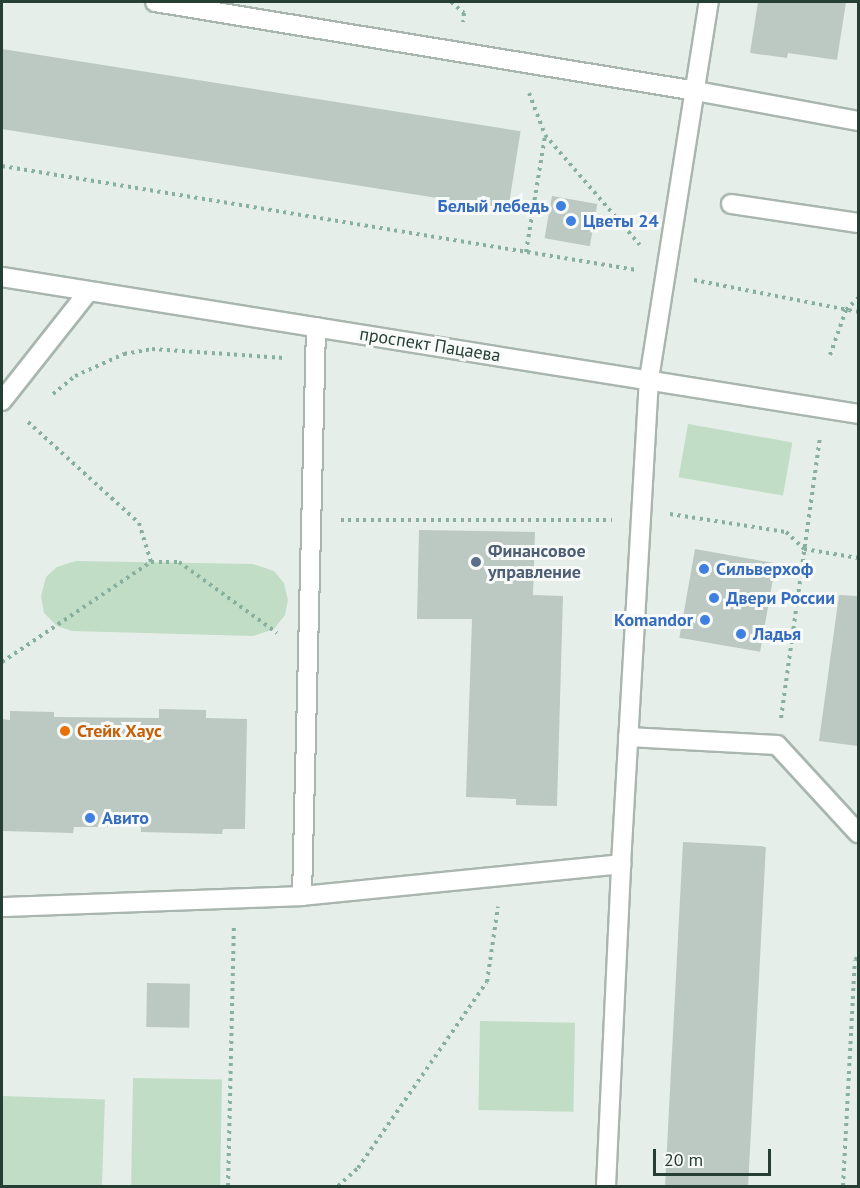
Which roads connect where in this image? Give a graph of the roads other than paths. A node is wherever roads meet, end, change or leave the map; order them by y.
1 (154, 2) edge
2 (709, 2) edge
3 (696, 91) junction
4 (858, 121) edge
5 (731, 204) dead end
6 (858, 223) edge
7 (2, 278) edge
8 (89, 291) junction
9 (316, 327) junction
10 (649, 379) junction
11 (2, 401) edge
12 (858, 414) edge
13 (628, 736) junction
14 (858, 833) edge
15 (621, 864) junction
16 (302, 896) junction
17 (2, 907) edge
18 (606, 1186) edge

1 - 3 main road
2 - 3 main road
3 - 4 main road
3 - 10 main road
5 - 6 main road
7 - 8 main road, проспект Пацаева
8 - 9 main road, проспект Пацаева
8 - 11 main road
9 - 10 main road, проспект Пацаева
9 - 16 main road
10 - 12 main road, проспект Пацаева
10 - 13 main road
13 - 14 main road
13 - 15 main road
15 - 16 main road
15 - 18 main road
16 - 17 main road

